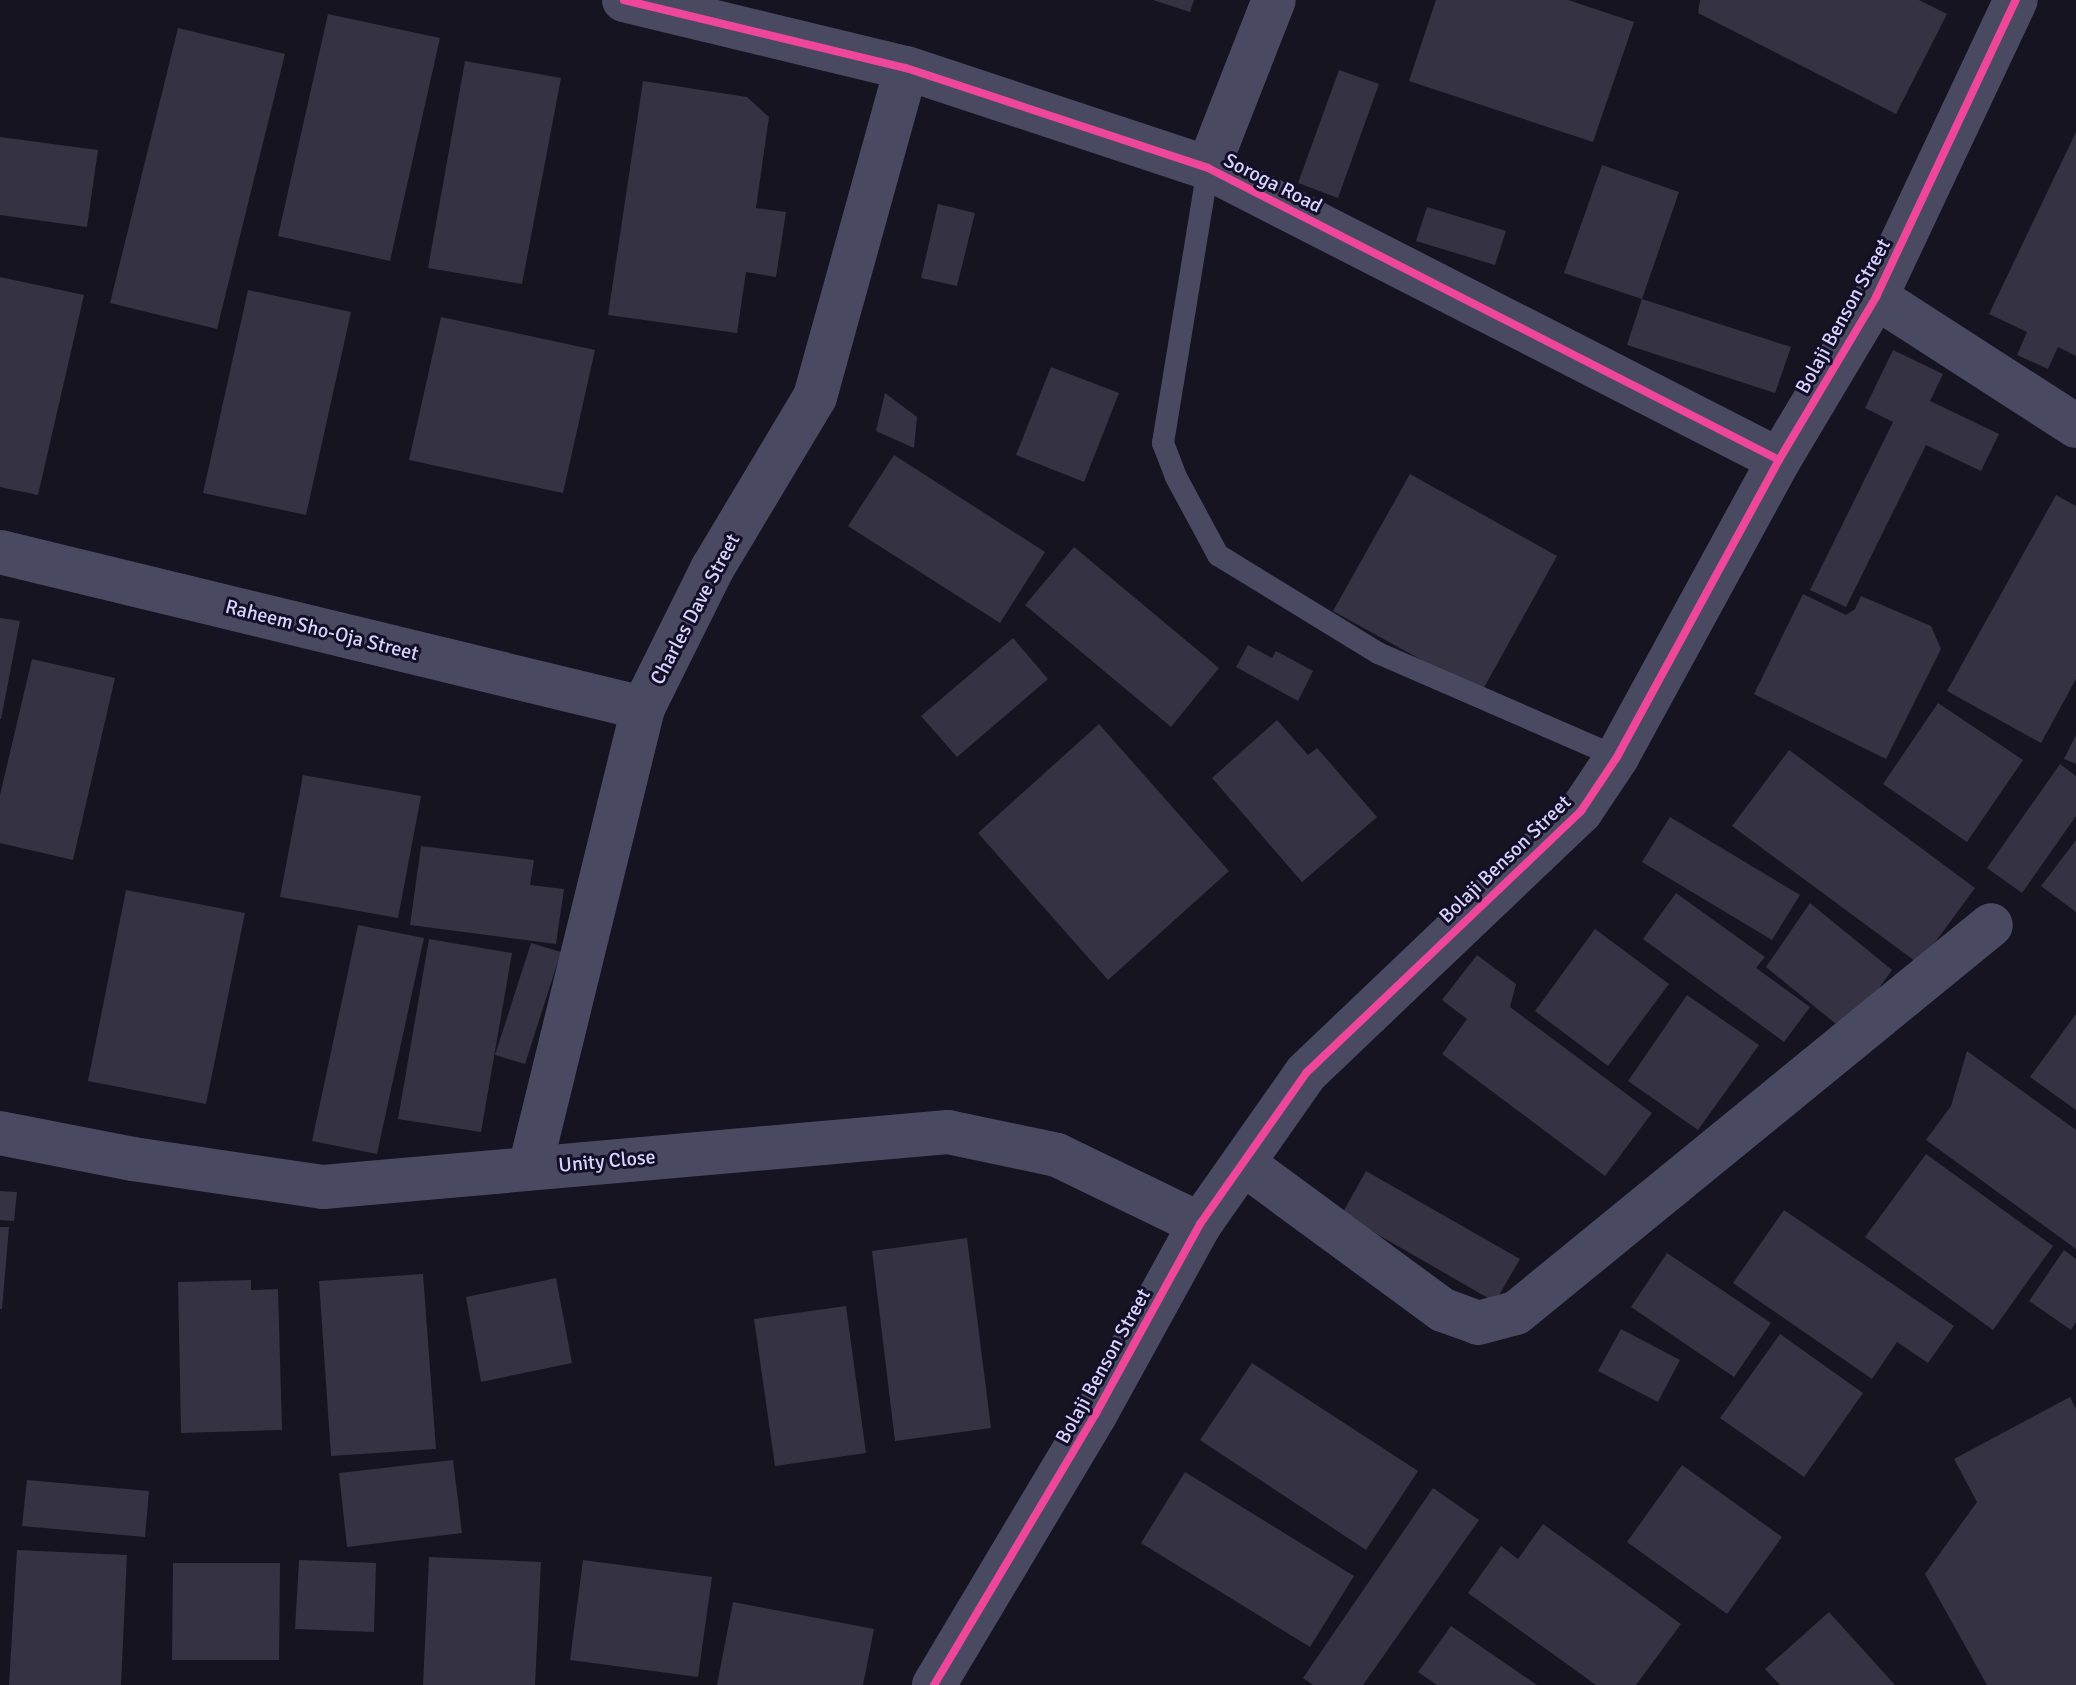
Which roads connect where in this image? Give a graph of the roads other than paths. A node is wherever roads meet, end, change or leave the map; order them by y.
1 (624, 0) edge
2 (1274, 0) edge
3 (2016, 0) edge
4 (906, 68) junction
5 (1208, 168) junction
6 (1876, 297) junction
7 (2076, 426) edge
8 (1779, 460) junction
9 (0, 552) edge
10 (643, 708) junction
11 (1617, 757) junction
12 (1991, 925) dead end
13 (0, 1133) edge
14 (1244, 1164) junction
15 (530, 1168) junction
16 (1200, 1224) junction
17 (934, 1685) edge

1 - 4 street, Soroga Road
2 - 5 street
3 - 6 street, Bolaji Benson Street
4 - 5 street, Soroga Road
4 - 10 street, Charles Dave Street
5 - 8 street, Soroga Road
5 - 11 lane
6 - 7 street
6 - 8 street, Bolaji Benson Street
8 - 11 street, Bolaji Benson Street
9 - 10 street, Raheem Sho-Oja Street
10 - 15 street, Charles Dave Street
11 - 14 street, Bolaji Benson Street
12 - 14 street
13 - 15 street, Unity Close
14 - 16 street, Bolaji Benson Street
15 - 16 street, Unity Close
16 - 17 street, Bolaji Benson Street

